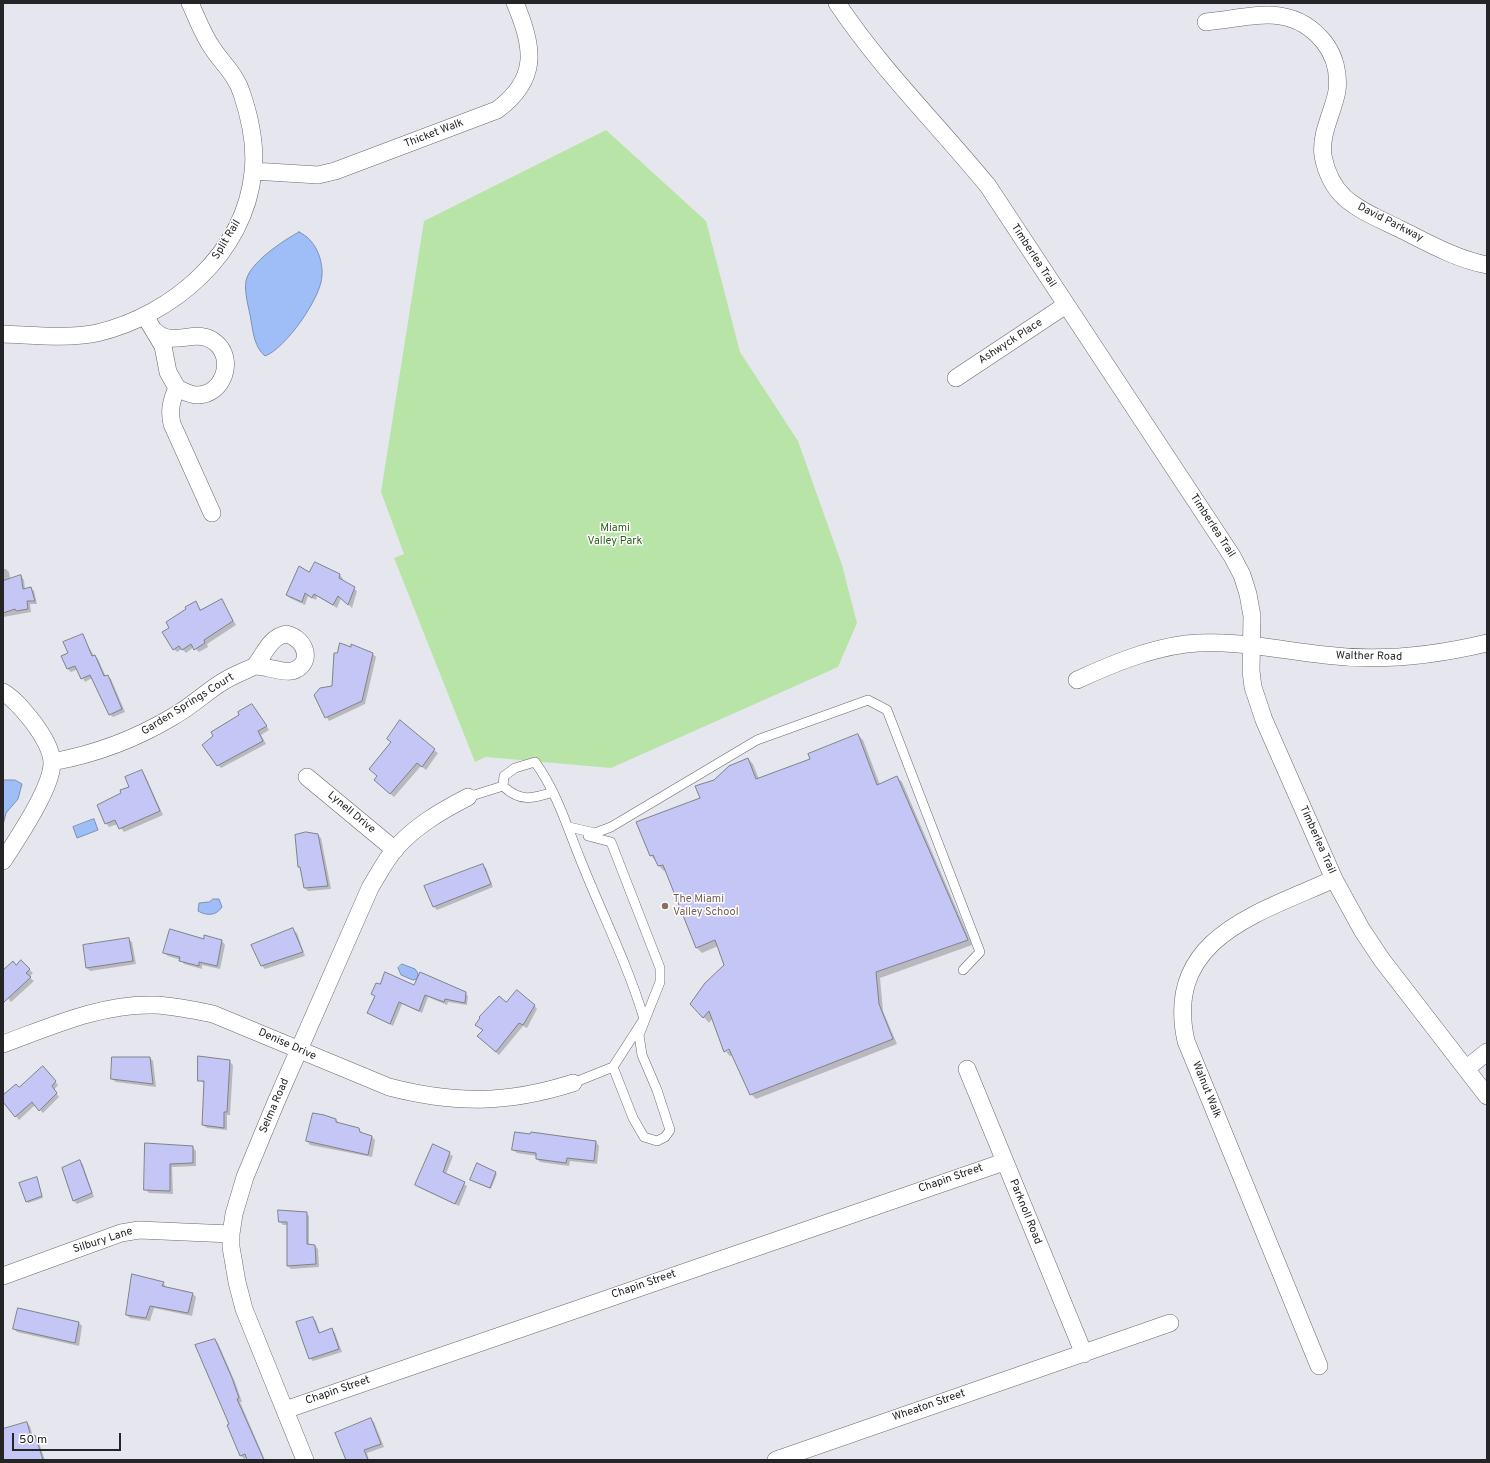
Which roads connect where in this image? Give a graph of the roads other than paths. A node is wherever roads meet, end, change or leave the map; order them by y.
1 (190, 3) edge
2 (515, 3) edge
3 (837, 3) edge
4 (1206, 22) dead end
5 (253, 171) junction
6 (1487, 265) edge
7 (1066, 305) junction
8 (145, 316) junction
9 (155, 331) junction
10 (3, 334) edge
11 (956, 378) dead end
12 (177, 388) junction
13 (212, 513) dead end
14 (1487, 643) edge
15 (1250, 644) junction
16 (254, 666) dead end
17 (1077, 680) dead end
18 (3, 692) edge
19 (52, 762) junction
20 (307, 776) dead end
21 (503, 786) junction
22 (553, 792) junction
23 (468, 797) joint
24 (569, 827) junction
25 (395, 850) junction
26 (3, 861) edge
27 (1334, 879) junction
28 (963, 970) dead end
29 (644, 1019) junction
30 (3, 1044) edge
31 (299, 1050) junction
32 (1487, 1052) edge
33 (613, 1067) junction
34 (1467, 1068) junction
35 (967, 1069) dead end
36 (573, 1083) joint
37 (1487, 1096) edge
38 (1004, 1162) junction
39 (231, 1234) junction
40 (3, 1276) edge
41 (1170, 1323) dead end
42 (1084, 1354) junction
43 (1319, 1366) dead end
44 (285, 1410) junction
45 (305, 1460) edge
46 (776, 1460) edge

1 - 5 street, Split Rail
2 - 5 street, Thicket Walk
3 - 7 street, Timberlea Trail
4 - 6 street, David Parkway
5 - 8 street, Split Rail
7 - 11 street, Ashwyck Place
7 - 15 street, Timberlea Trail
8 - 9 street
8 - 10 street, Split Rail
9 - 12 street
9 - 12 street
12 - 13 street
14 - 15 street, Walther Road
15 - 17 street, Walther Road
15 - 27 street, Timberlea Trail
16 - 19 street, Garden Springs Court
18 - 19 street
19 - 26 street
20 - 25 street, Lynell Drive
21 - 22 lane
21 - 22 lane
21 - 23 lane
22 - 24 lane
23 - 25 street, Selma Road
24 - 28 lane
24 - 29 lane
24 - 29 lane
25 - 31 street, Selma Road
27 - 34 street, Timberlea Trail
27 - 43 street, Walnut Walk
29 - 33 lane
29 - 33 lane
30 - 31 street, Denise Drive
31 - 36 street, Denise Drive
31 - 39 street, Selma Road
32 - 34 street
33 - 36 lane
34 - 37 street, Timberlea Trail
35 - 38 street, Parknoll Road
38 - 42 street, Parknoll Road
38 - 44 street, Chapin Street
39 - 40 street, Silbury Lane
39 - 44 street, Selma Road
41 - 42 street, Wheaton Street
42 - 46 street, Wheaton Street
44 - 45 street, Selma Road

